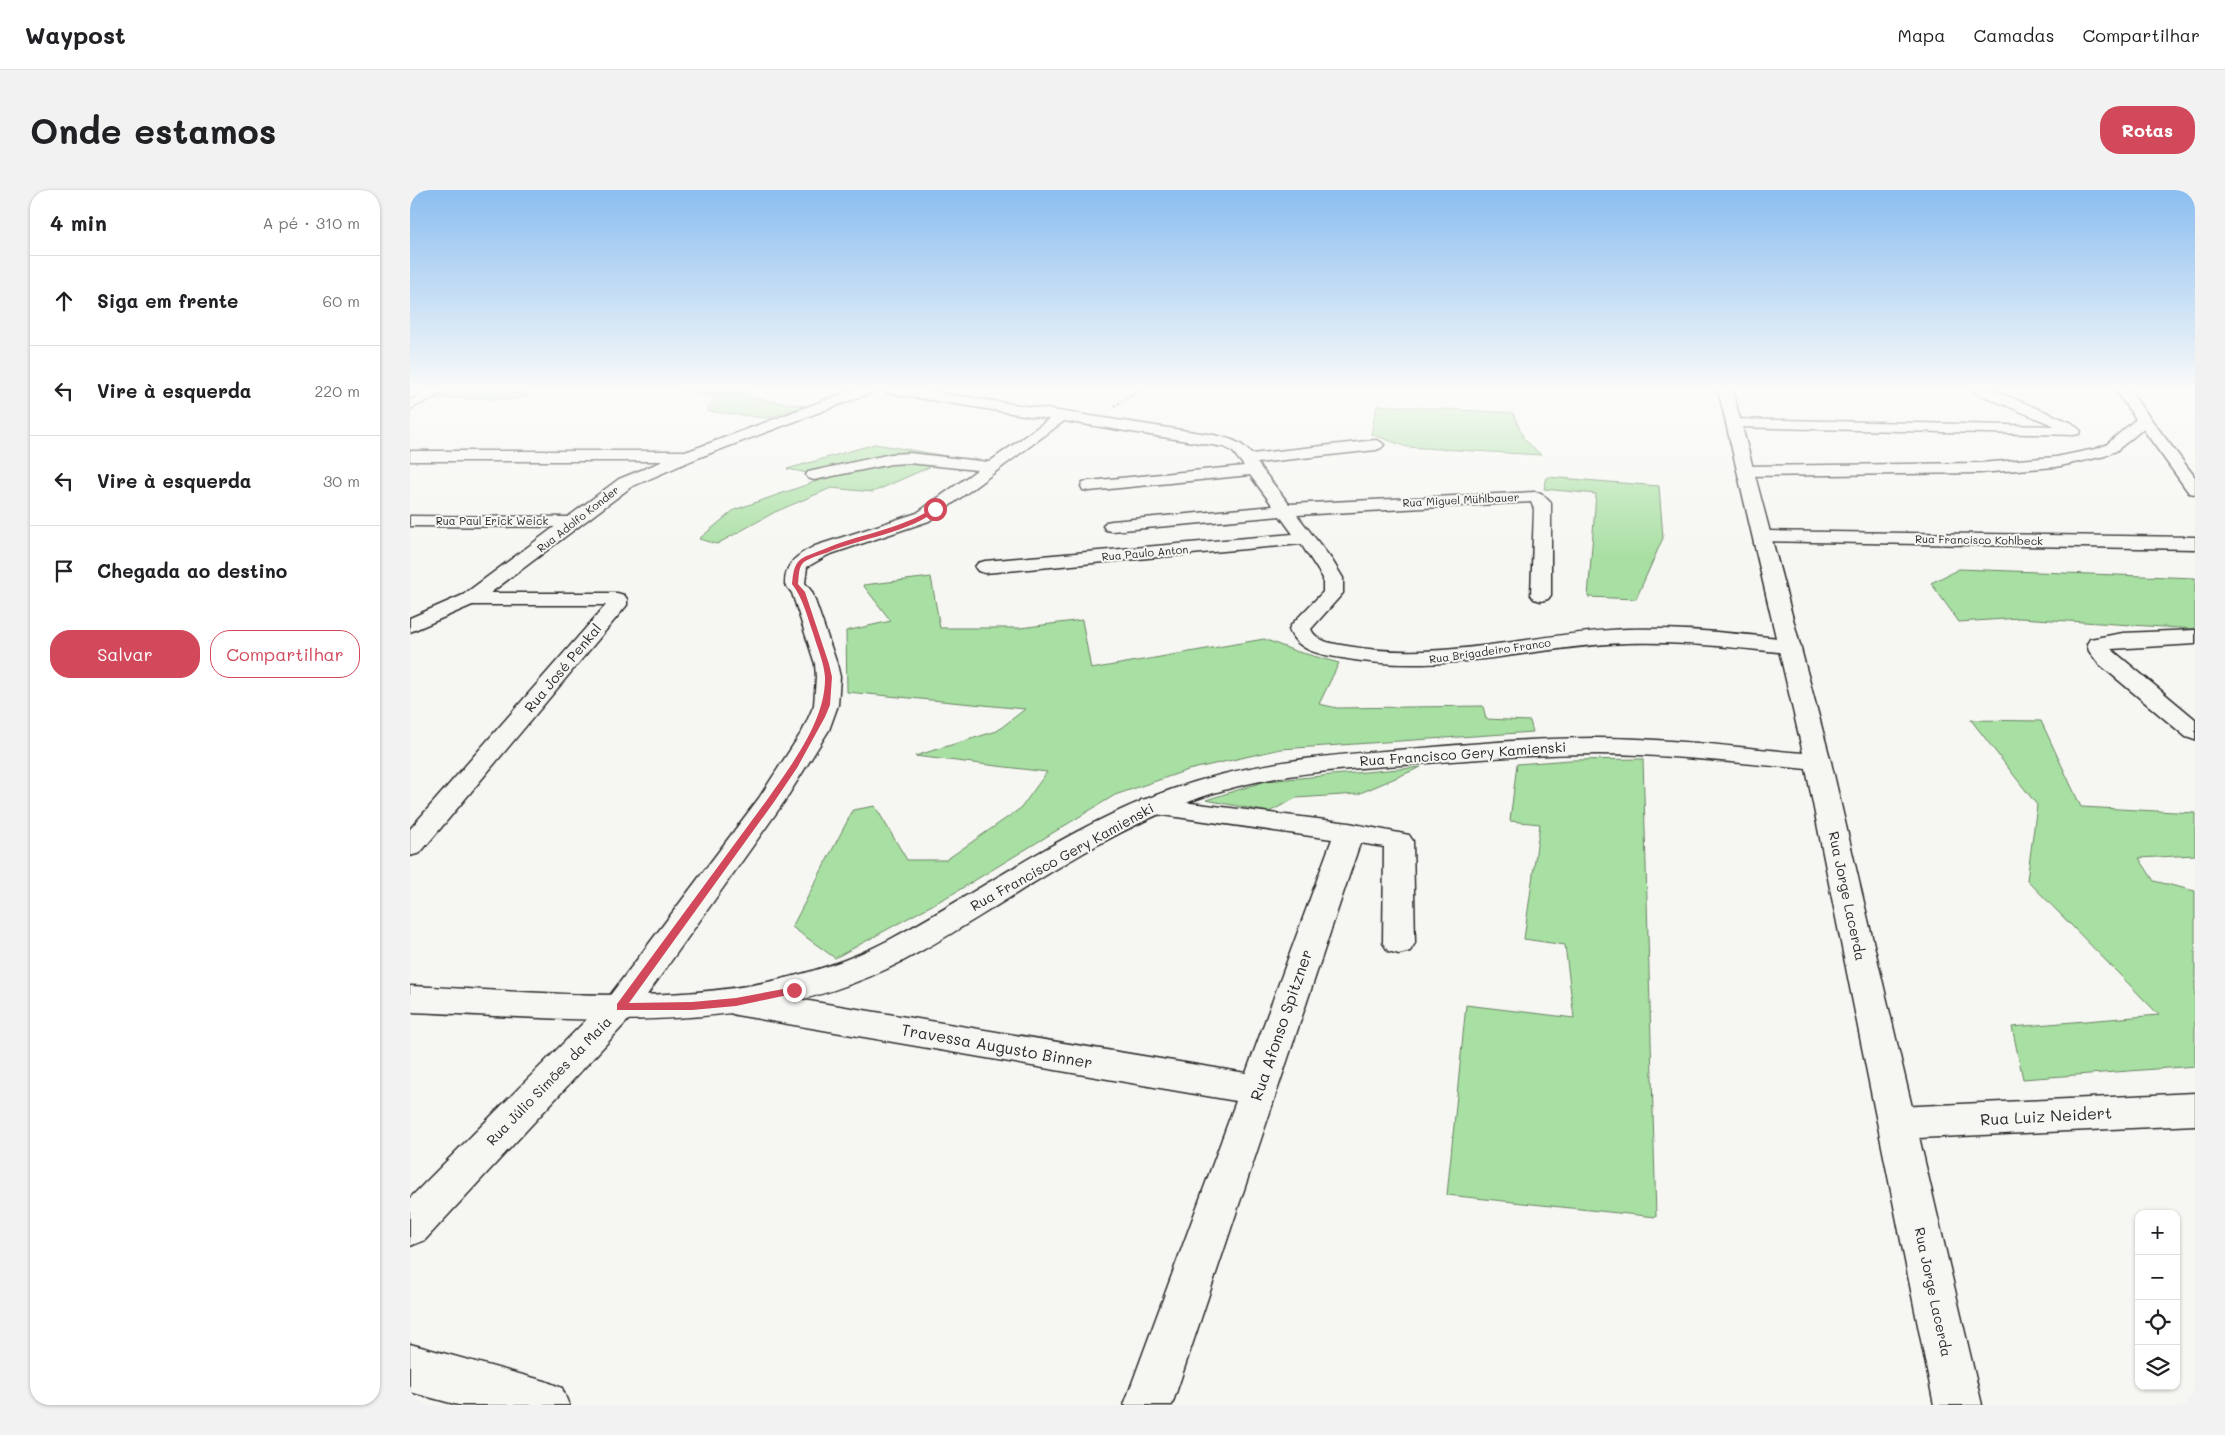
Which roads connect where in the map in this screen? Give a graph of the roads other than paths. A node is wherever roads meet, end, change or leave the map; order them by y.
1 (717, 446) edge
2 (1021, 446) edge
3 (1232, 446) edge
4 (1372, 446) edge
5 (1740, 446) edge
6 (2114, 446) edge
7 (2163, 446) edge
8 (2170, 455) junction
9 (2187, 455) dead end
10 (410, 456) edge
11 (689, 456) junction
12 (1251, 465) junction
13 (992, 467) junction
14 (1746, 471) junction
15 (814, 475) dead end
16 (1090, 486) dead end
17 (2195, 489) edge
18 (1284, 510) junction
19 (410, 521) edge
20 (573, 522) junction
21 (1112, 526) dead end
22 (1762, 536) junction
23 (1306, 538) junction
24 (2195, 543) edge
25 (985, 567) dead end
26 (1541, 595) dead end
27 (470, 599) junction
28 (410, 626) edge
29 (2195, 637) edge
30 (1790, 646) junction
31 (2195, 732) edge
32 (1818, 762) junction
33 (1151, 806) junction
34 (1349, 832) junction
35 (410, 847) edge
36 (1399, 943) dead end
37 (410, 999) edge
38 (736, 1002) junction
39 (620, 1007) junction
40 (1258, 1090) junction
41 (2195, 1109) edge
42 (1897, 1123) junction
43 (410, 1227) edge
44 (410, 1368) edge
45 (540, 1404) edge
46 (1148, 1405) edge
47 (1958, 1405) edge

1 - 11 street, Rua Adolfo Konder
2 - 13 street, Rua Júlio Simões da Maia
3 - 12 street, Rua Brigadeiro Franco
4 - 12 street
5 - 14 street, Rua Jorge Lacerda
6 - 14 street
7 - 8 street
8 - 9 street
8 - 17 street
10 - 11 street
11 - 20 street, Rua Adolfo Konder
12 - 16 street
12 - 18 street, Rua Brigadeiro Franco
13 - 15 street
13 - 39 street, Rua Júlio Simões da Maia
14 - 22 street, Rua Jorge Lacerda
18 - 21 street
18 - 23 street, Rua Brigadeiro Franco
18 - 26 street, Rua Miguel Mühlbauer
19 - 20 street, Rua Paul Erick Weick
20 - 27 street, Rua Adolfo Konder
22 - 24 street, Rua Francisco Kohlbeck
22 - 30 street, Rua Jorge Lacerda
23 - 25 street, Rua Paulo Anton
23 - 30 street, Rua Brigadeiro Franco
27 - 28 street, Rua Adolfo Konder
27 - 35 street, Rua José Penkal
29 - 31 street
30 - 32 street, Rua Jorge Lacerda
32 - 33 street, Rua Francisco Gery Kamienski
32 - 42 street, Rua Jorge Lacerda
33 - 34 street
33 - 38 street, Rua Francisco Gery Kamienski
34 - 36 street
34 - 40 street, Rua Afonso Spitzner
37 - 39 street, Rua Francisco Gery Kamienski
38 - 39 street, Rua Francisco Gery Kamienski
38 - 40 street, Travessa Augusto Binner
39 - 43 street, Rua Júlio Simões da Maia
40 - 46 street, Rua Afonso Spitzner
41 - 42 street, Rua Luiz Neidert
42 - 47 street, Rua Jorge Lacerda
44 - 45 street

